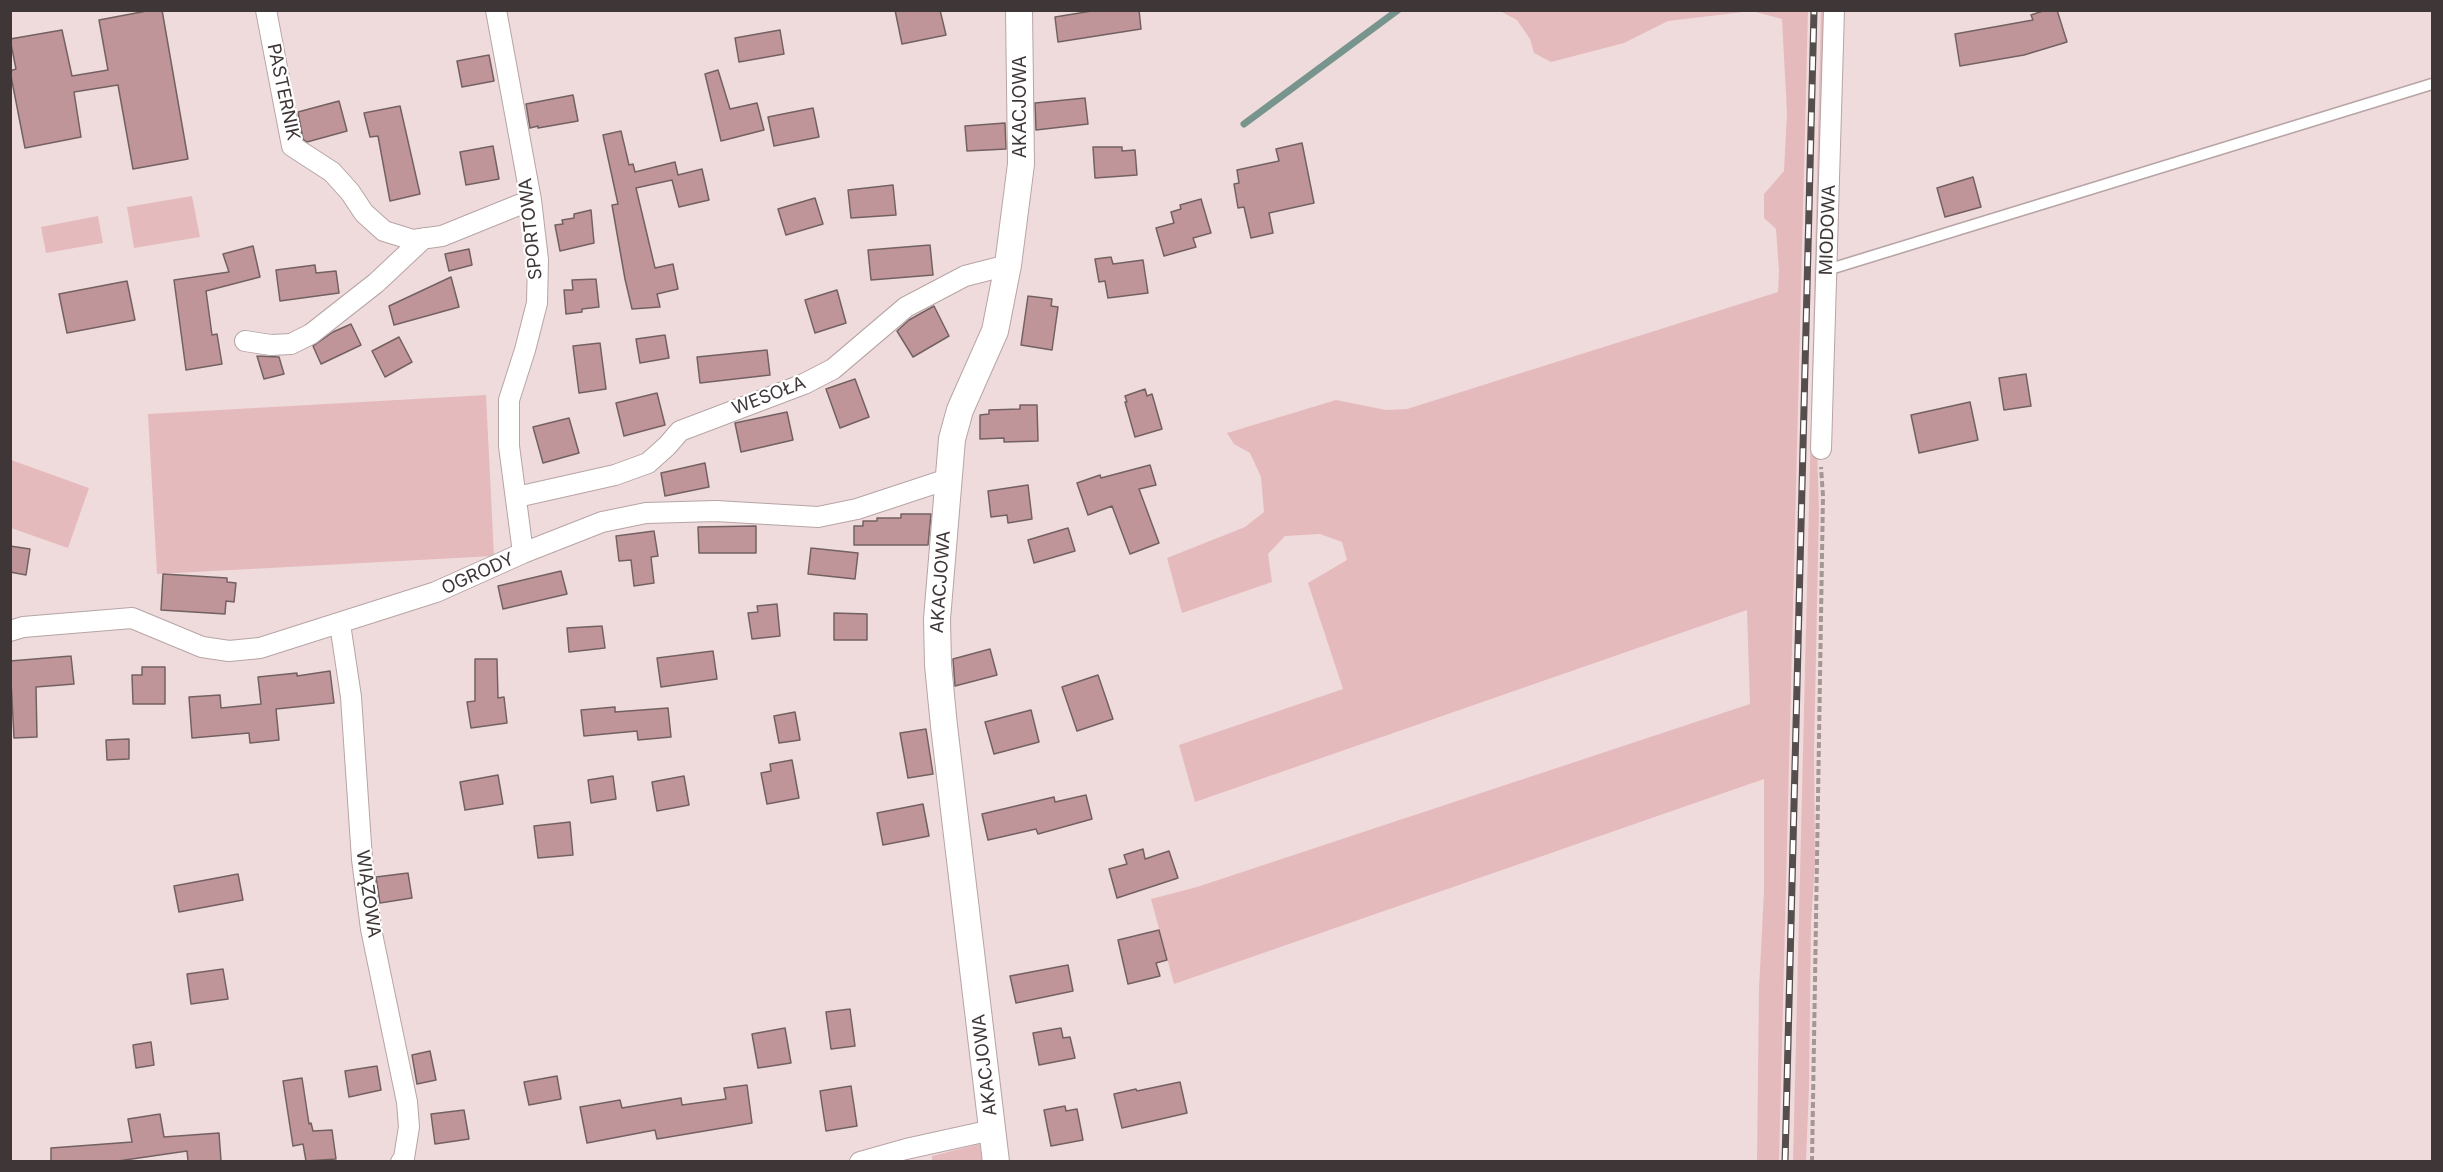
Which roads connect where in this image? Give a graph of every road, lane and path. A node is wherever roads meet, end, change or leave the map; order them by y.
1 (266, 10) edge
2 (496, 10) edge
3 (1019, 10) edge
4 (1834, 10) edge
5 (2433, 84) edge
6 (531, 200) junction
7 (424, 238) junction
8 (1008, 265) junction
9 (1827, 270) junction
10 (245, 341) dead end
11 (1821, 449) joint
12 (948, 479) junction
13 (517, 497) junction
14 (523, 553) junction
15 (340, 624) junction
16 (10, 631) edge
17 (992, 1130) junction
18 (401, 1161) edge
19 (860, 1161) edge
20 (996, 1161) edge
21 (1812, 1161) edge

1 - 7 street, PASTERNIK
2 - 6 street, SPORTOWA
3 - 8 street, AKACJOWA
4 - 9 street, MIODOWA
5 - 9 lane
6 - 7 street, PASTERNIK
6 - 13 street, SPORTOWA
7 - 10 street
8 - 12 street, AKACJOWA
8 - 13 street, WESOŁA
9 - 11 street, MIODOWA
11 - 21 path
12 - 14 street, OGRODY
12 - 17 street, AKACJOWA
13 - 14 street, SPORTOWA
14 - 15 street, OGRODY
15 - 16 street, OGRODY
15 - 18 street, WIĄZOWA
17 - 19 street
17 - 20 street, AKACJOWA

